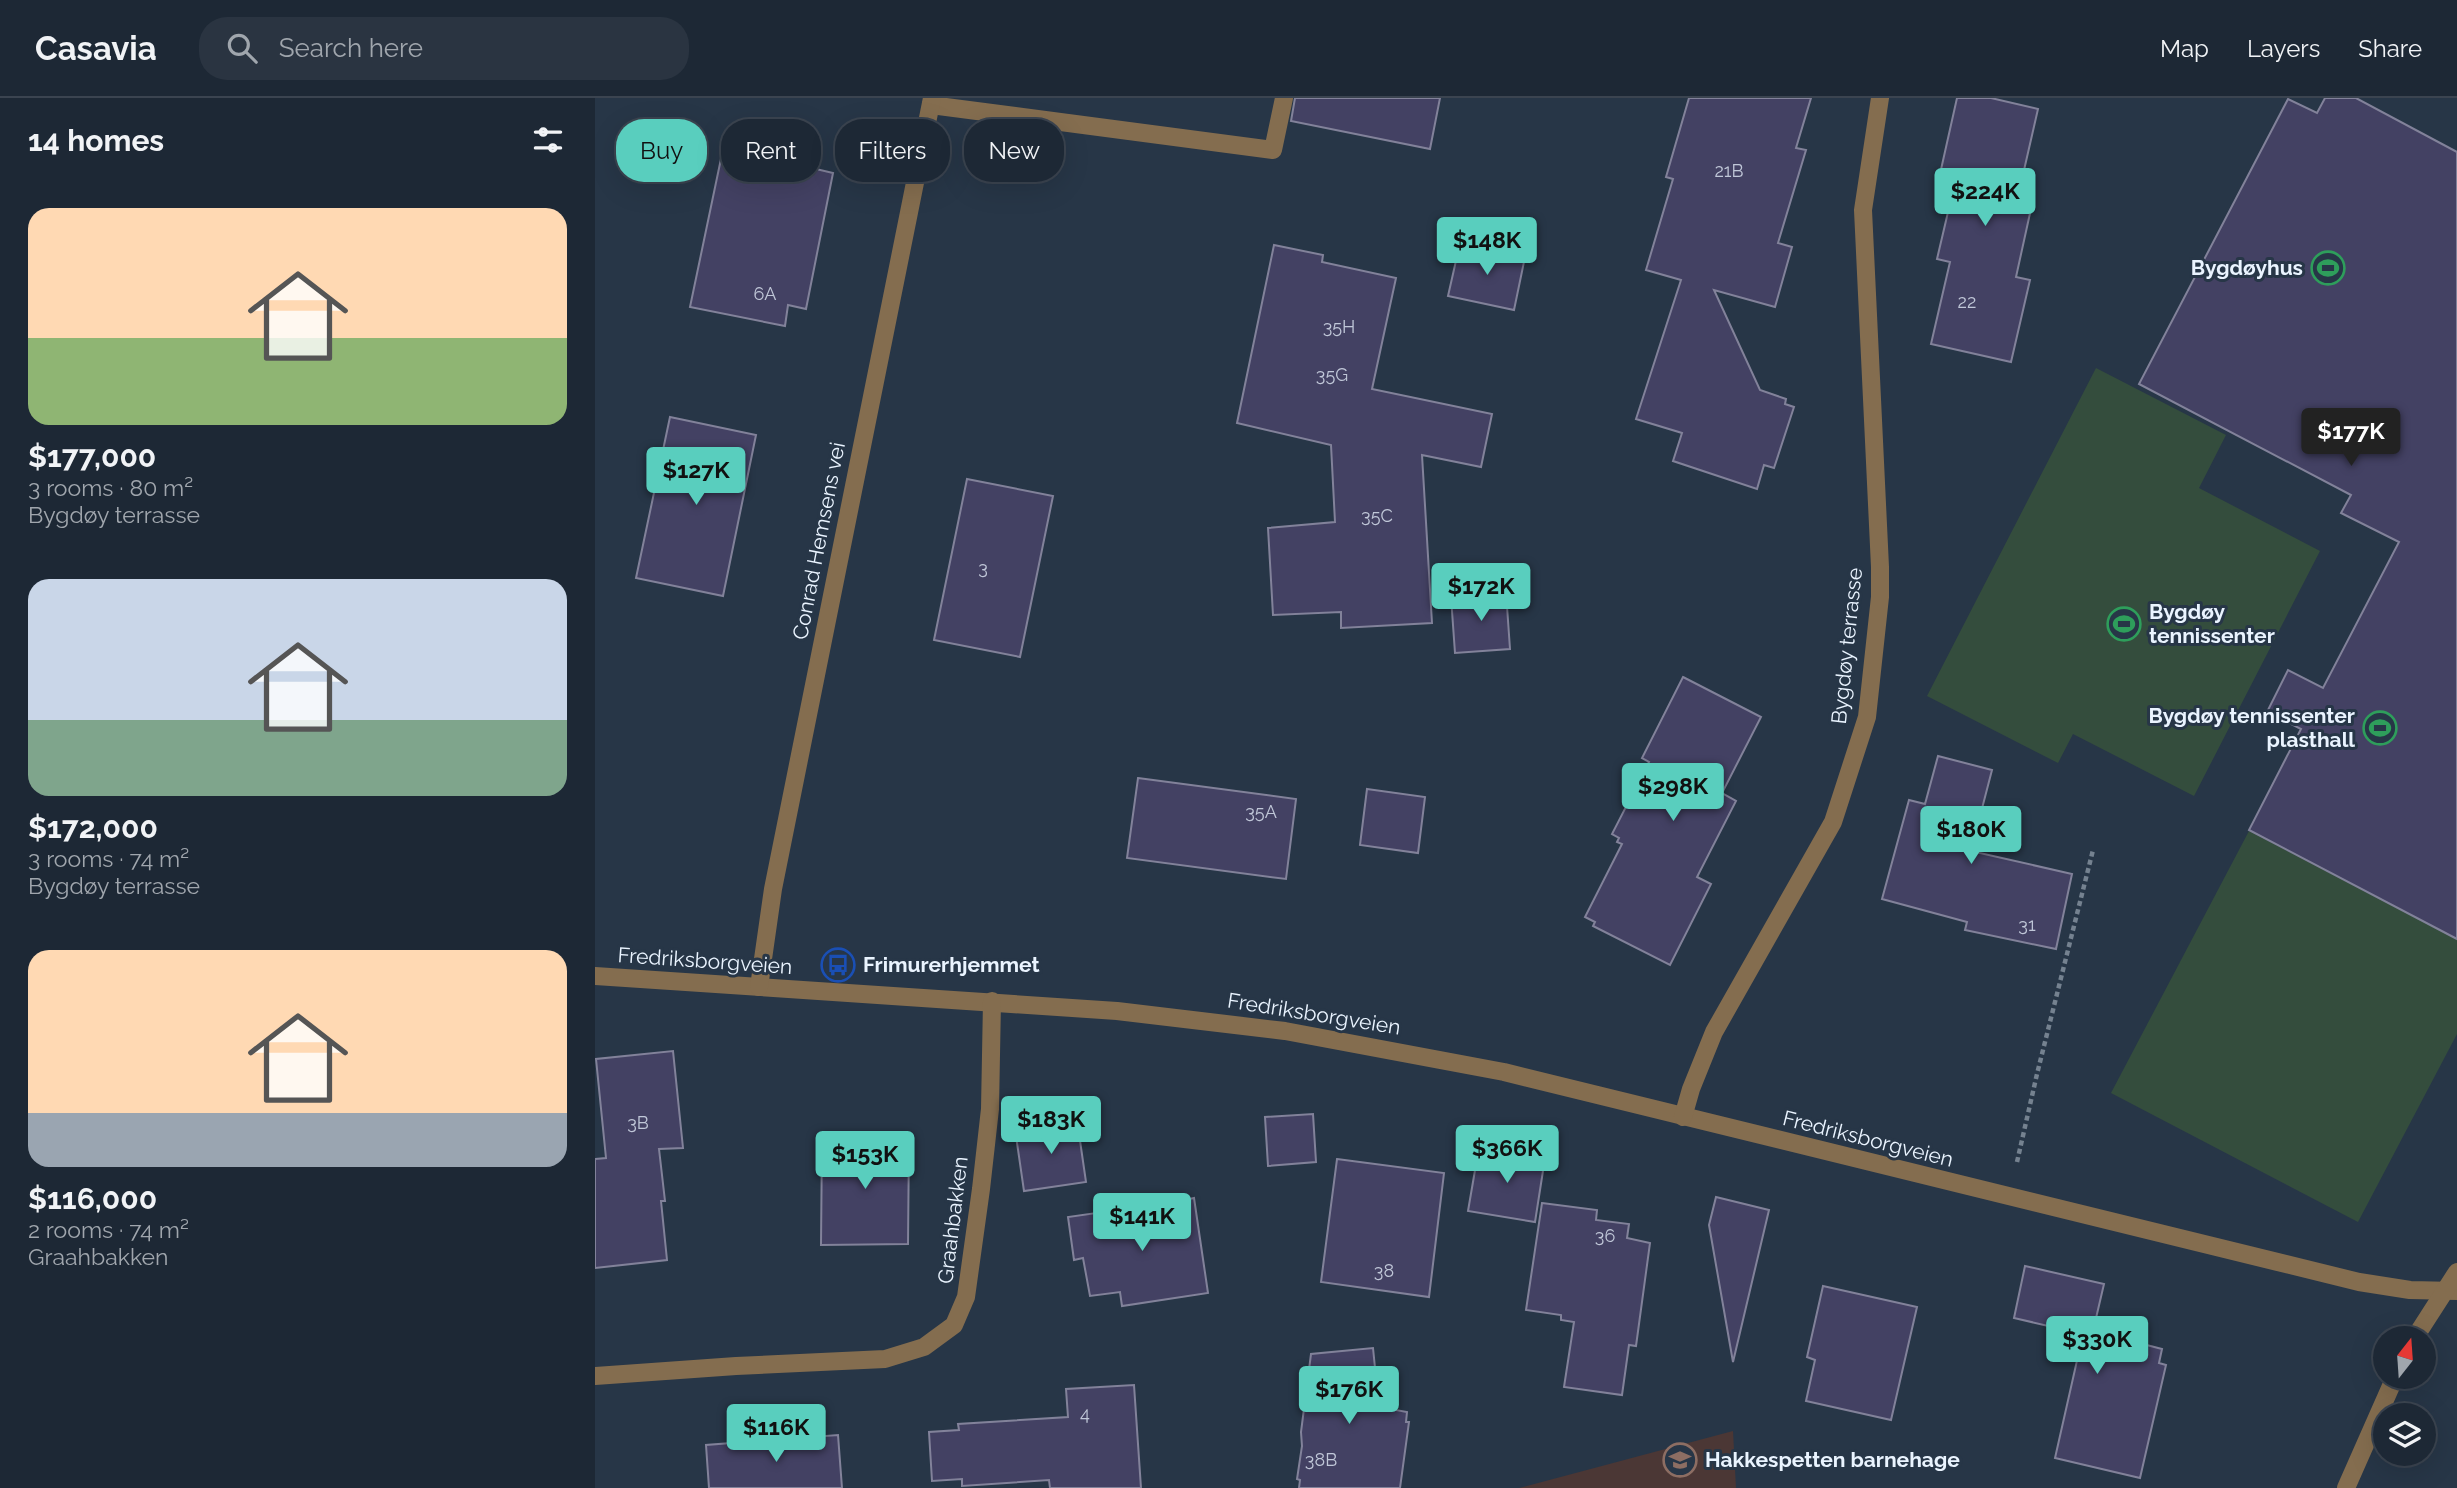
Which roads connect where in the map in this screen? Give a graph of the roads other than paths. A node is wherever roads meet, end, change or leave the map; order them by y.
1 (1284, 98) edge
2 (1880, 98) edge
3 (932, 101) edge
4 (595, 976) edge
5 (759, 987) junction
6 (992, 1001) junction
7 (1683, 1117) junction
8 (2457, 1272) edge
9 (2451, 1291) edge
10 (2424, 1326) edge
11 (595, 1376) edge
12 (2389, 1390) edge
13 (2346, 1488) edge

1 - 3 street, Conrad Hemsens vei
2 - 7 street, Bygdøy terrasse
3 - 5 street, Conrad Hemsens vei
4 - 5 street, Fredriksborgveien
5 - 6 street, Fredriksborgveien
6 - 7 street, Fredriksborgveien
6 - 11 street, Graahbakken
7 - 9 street, Fredriksborgveien
8 - 9 street
9 - 10 street
12 - 13 street

